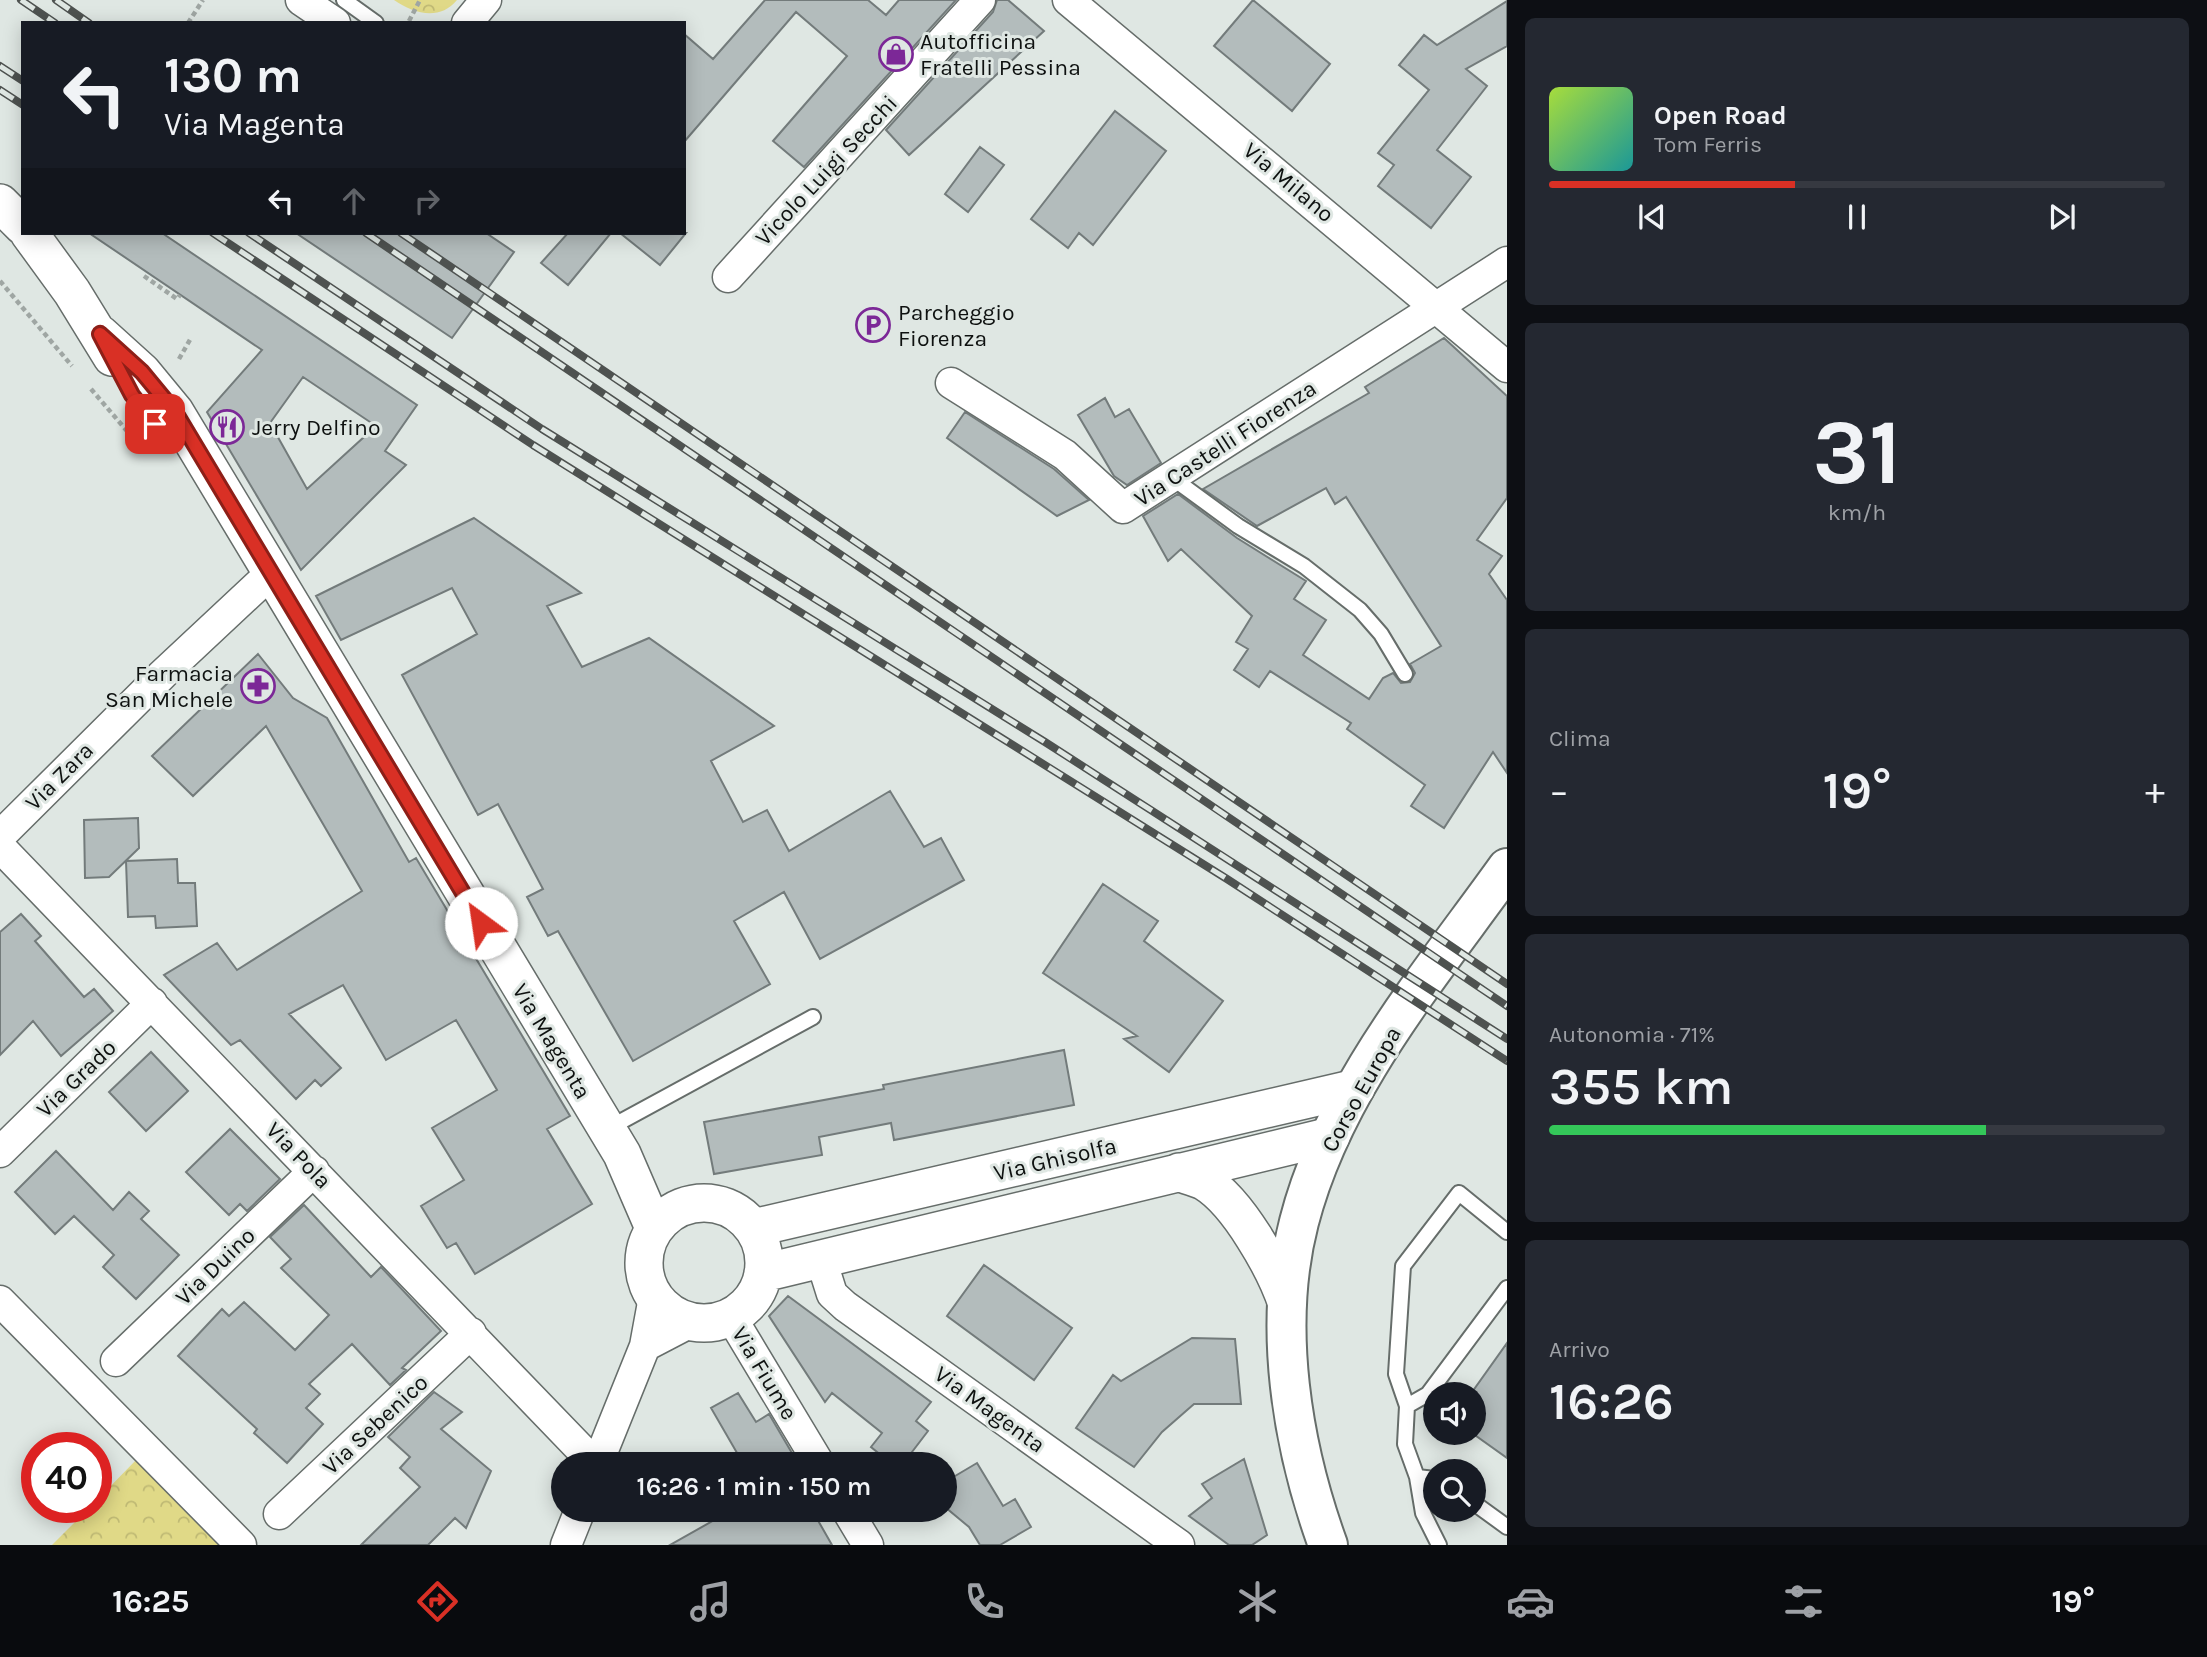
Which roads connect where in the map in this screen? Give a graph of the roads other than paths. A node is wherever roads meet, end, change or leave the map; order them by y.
1 (301, 0) edge
2 (344, 0) edge
3 (486, 0) edge
4 (980, 0) edge
5 (1068, 0) edge
6 (332, 21) edge
7 (373, 21) edge
8 (469, 21) edge
9 (0, 203) edge
10 (21, 224) edge
11 (30, 235) edge
12 (1507, 262) edge
13 (728, 277) dead end
14 (1437, 307) junction
15 (1507, 367) edge
16 (951, 383) dead end
17 (1171, 477) junction
18 (271, 573) junction
19 (1405, 674) dead end
20 (0, 836) edge
21 (0, 847) edge
22 (1507, 868) edge
23 (152, 1003) junction
24 (813, 1017) dead end
25 (1356, 1088) junction
26 (1331, 1136) junction
27 (614, 1142) junction
28 (0, 1152) edge
29 (314, 1171) junction
30 (1179, 1172) junction
31 (666, 1218) junction
32 (753, 1228) junction
33 (1507, 1232) edge
34 (821, 1259) junction
35 (763, 1273) junction
36 (1507, 1288) edge
37 (654, 1297) junction
38 (0, 1301) edge
39 (1287, 1304) junction
40 (731, 1317) junction
41 (691, 1322) junction
42 (471, 1333) junction
43 (645, 1346) junction
44 (116, 1361) dead end
45 (1407, 1406) junction
46 (585, 1452) edge
47 (602, 1452) edge
48 (812, 1452) edge
49 (1417, 1476) junction
50 (1423, 1477) edge
51 (1486, 1512) edge
52 (279, 1514) dead end
53 (575, 1522) edge
54 (854, 1522) edge
55 (1507, 1527) edge
56 (242, 1545) edge
57 (566, 1545) edge
58 (868, 1545) edge
59 (1180, 1545) edge
60 (1328, 1545) edge
61 (1438, 1545) edge

1 - 6 street
2 - 7 lane
3 - 8 street
4 - 13 street, Vicolo Luigi Secchi
5 - 14 street, Via Milano
9 - 10 street
11 - 18 street, Via Magenta
12 - 14 street, Via Castelli Fiorenza
14 - 15 street, Via Milano
14 - 17 street, Via Castelli Fiorenza
16 - 17 street, Via Castelli Fiorenza
17 - 19 lane
18 - 20 street, Via Zara
18 - 27 street, Via Magenta
21 - 23 street, Via Pola
22 - 25 main road, Corso Europa
23 - 28 street, Via Grado
23 - 29 street, Via Pola
24 - 27 lane
25 - 26 main road, Corso Europa
25 - 32 street, Via Ghisolfa
26 - 30 street, Via Ghisolfa
26 - 39 main road, Corso Europa
27 - 31 street, Via Magenta
29 - 42 street, Via Pola
29 - 44 street, Via Duino
30 - 34 street, Via Ghisolfa
30 - 39 street
31 - 32 street
31 - 37 street
32 - 35 street
33 - 45 lane
34 - 35 street, Via Ghisolfa
34 - 59 street, Via Magenta
35 - 40 street
36 - 45 lane
37 - 41 street
37 - 43 street
38 - 56 street
39 - 60 main road, Corso Europa
40 - 41 street
40 - 48 street, Via Fiume
41 - 43 street
42 - 46 street, Via Pola
42 - 52 street, Via Sebenico
43 - 47 street
45 - 49 lane
49 - 50 lane
49 - 61 lane
51 - 55 lane
53 - 57 street
54 - 58 street

